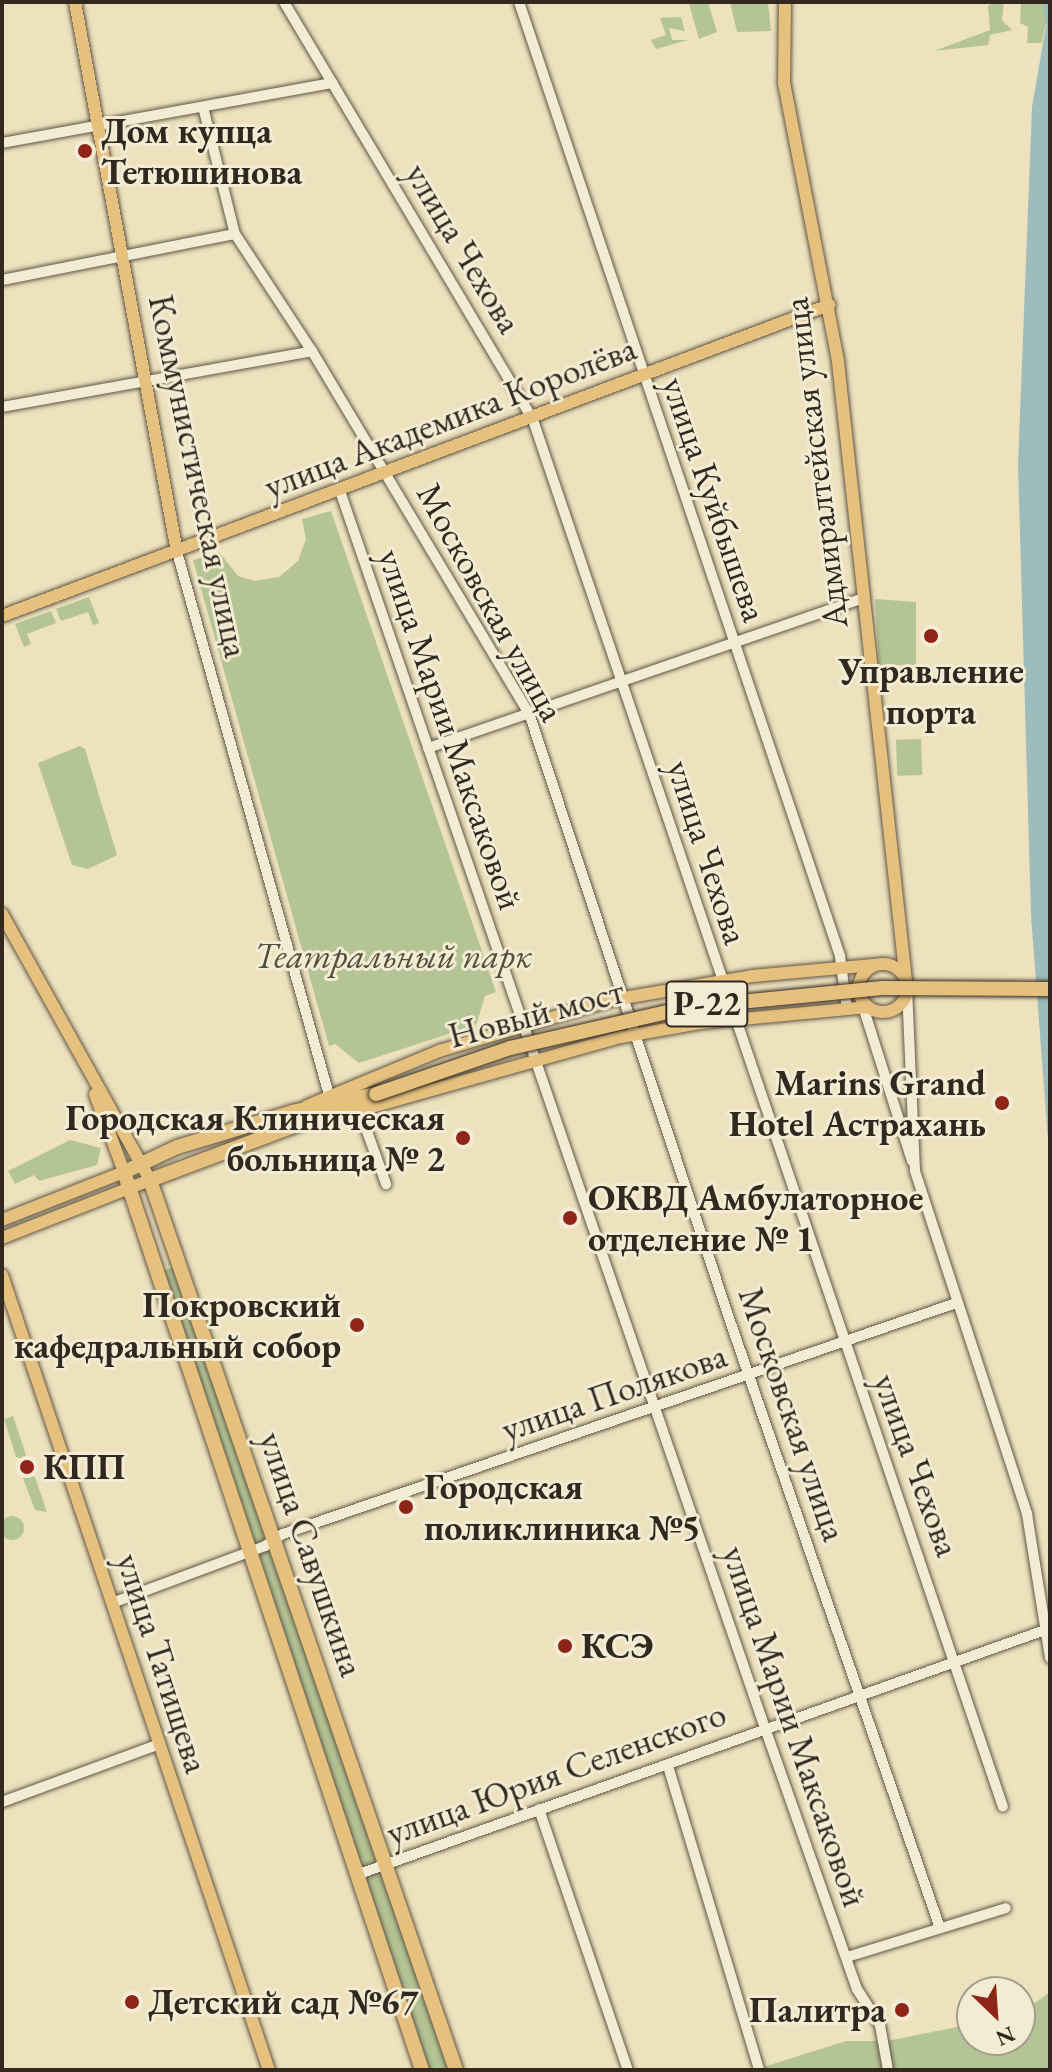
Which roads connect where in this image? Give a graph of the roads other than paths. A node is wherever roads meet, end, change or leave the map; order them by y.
1 (75, 2) edge
2 (284, 2) edge
3 (519, 2) edge
4 (785, 2) edge
5 (333, 83) junction
6 (203, 107) junction
7 (98, 126) junction
8 (2, 143) edge
9 (235, 234) junction
10 (123, 257) junction
11 (2, 280) edge
12 (829, 305) junction
13 (312, 351) junction
14 (644, 376) junction
15 (145, 379) junction
16 (2, 407) edge
17 (533, 420) junction
18 (387, 475) junction
19 (340, 491) junction
20 (177, 552) junction
21 (861, 599) junction
22 (2, 616) edge
23 (734, 642) junction
24 (621, 679) junction
25 (529, 713) junction
26 (428, 748) junction
27 (2, 914) edge
28 (899, 918) junction
29 (878, 964) junction
30 (843, 968) junction
31 (722, 981) junction
32 (907, 984) junction
33 (1050, 989) edge
34 (624, 998) junction
35 (865, 1008) junction
36 (847, 1009) junction
37 (734, 1020) junction
38 (522, 1025) junction
39 (636, 1035) junction
40 (537, 1061) junction
41 (86, 1069) junction
42 (376, 1094) junction
43 (329, 1095) junction
44 (293, 1112) junction
45 (360, 1112) junction
46 (300, 1127) junction
47 (142, 1162) junction
48 (915, 1171) junction
49 (124, 1172) junction
50 (150, 1180) junction
51 (386, 1184) dead end
52 (130, 1189) junction
53 (2, 1220) edge
54 (2, 1238) edge
55 (182, 1264) junction
56 (157, 1273) junction
57 (2, 1275) edge
58 (956, 1303) junction
59 (843, 1341) junction
60 (750, 1374) junction
61 (658, 1409) junction
62 (276, 1540) junction
63 (249, 1553) junction
64 (112, 1603) junction
65 (1045, 1630) junction
66 (1050, 1658) edge
67 (957, 1662) junction
68 (861, 1696) junction
69 (765, 1728) junction
70 (160, 1744) junction
71 (668, 1766) junction
72 (2, 1802) edge
73 (1003, 1807) dead end
74 (539, 1809) junction
75 (386, 1863) junction
76 (359, 1874) junction
77 (1006, 1908) dead end
78 (939, 1925) junction
79 (847, 1957) junction
80 (269, 2070) edge
81 (422, 2070) edge
82 (456, 2070) edge
83 (628, 2070) edge
84 (759, 2070) edge
85 (888, 2070) edge

1 - 7 main road, Коммунистическая улица
2 - 5 street, улица Чехова
3 - 14 street, улица Куйбышева
4 - 12 main road, Адмиралтейская улица
5 - 6 street
5 - 17 street, улица Чехова
6 - 7 street
6 - 9 street, Московская улица
7 - 8 street
7 - 10 main road, Коммунистическая улица
9 - 10 street
9 - 13 street, Московская улица
10 - 11 street
10 - 15 main road, Коммунистическая улица
12 - 14 main road, улица Академика Королёва
12 - 21 main road, Адмиралтейская улица
13 - 15 street
13 - 18 street, Московская улица
14 - 17 main road, улица Академика Королёва
14 - 23 street, улица Куйбышева
15 - 16 street
15 - 20 main road, Коммунистическая улица
17 - 18 main road, улица Академика Королёва
17 - 24 street, улица Чехова
18 - 19 main road, улица Академика Королёва
18 - 25 street, Московская улица
19 - 20 main road, улица Академика Королёва
19 - 26 street, улица Марии Максаковой
20 - 22 main road, улица Академика Королёва
20 - 43 street, Коммунистическая улица
21 - 23 street
21 - 28 main road, Адмиралтейская улица
23 - 24 street
23 - 30 street, улица Куйбышева
24 - 25 street
24 - 31 street, улица Чехова
25 - 26 street
25 - 34 street, Московская улица
26 - 38 street, улица Марии Максаковой
27 - 41 main road, улица Савушкина
28 - 29 main road
28 - 32 main road, Адмиралтейская улица
29 - 30 main road
29 - 32 main road
29 - 35 main road
30 - 31 main road
30 - 36 street, улица Куйбышева
31 - 34 main road
31 - 37 street, улица Чехова
32 - 35 main road
32 - 48 street
33 - 42 highway, Новый мост / Р-22, bridge
34 - 38 main road
34 - 39 street, Московская улица
35 - 36 main road
35 - 48 street
36 - 37 main road
37 - 39 main road
37 - 59 street, улица Чехова
38 - 40 street, улица Марии Максаковой
38 - 43 main road
39 - 40 main road
39 - 60 street, Московская улица
40 - 45 main road
40 - 61 street, улица Марии Максаковой
41 - 47 main road, улица Савушкина
41 - 49 main road, улица Савушкина
42 - 44 highway
42 - 46 highway
43 - 44 main road
44 - 47 highway
45 - 46 main road
45 - 51 street
46 - 50 highway
47 - 49 highway
47 - 50 main road, улица Савушкина
48 - 58 street
49 - 52 highway, улица Савушкина
49 - 53 main road
50 - 52 main road
50 - 55 highway, улица Савушкина
52 - 54 main road
52 - 56 highway, улица Савушкина
55 - 56 highway
55 - 62 highway, улица Савушкина
56 - 63 highway, улица Савушкина
57 - 64 main road, улица Татищева
58 - 59 street, улица Полякова
58 - 65 street
59 - 60 street, улица Полякова
59 - 67 street, улица Чехова
60 - 61 street, улица Полякова
60 - 68 street, Московская улица
61 - 62 street, улица Полякова
61 - 69 street, улица Марии Максаковой
62 - 63 street, улица Полякова
62 - 75 highway, улица Савушкина
63 - 64 street, улица Полякова
63 - 76 highway, улица Савушкина
64 - 70 main road, улица Татищева
65 - 66 street
65 - 67 street, улица Юрия Селенского
67 - 68 street, улица Юрия Селенского
67 - 73 street, улица Чехова
68 - 69 street, улица Юрия Селенского
68 - 78 street, Московская улица
69 - 71 street, улица Юрия Селенского
69 - 79 street, улица Марии Максаковой
70 - 72 street
70 - 80 main road, улица Татищева
71 - 74 street, улица Юрия Селенского
71 - 84 street
74 - 75 street, улица Юрия Селенского
74 - 83 street
75 - 76 street, улица Юрия Селенского
75 - 82 highway, улица Савушкина
76 - 81 highway, улица Савушкина
77 - 78 street
78 - 79 street
79 - 85 street, улица Марии Максаковой

